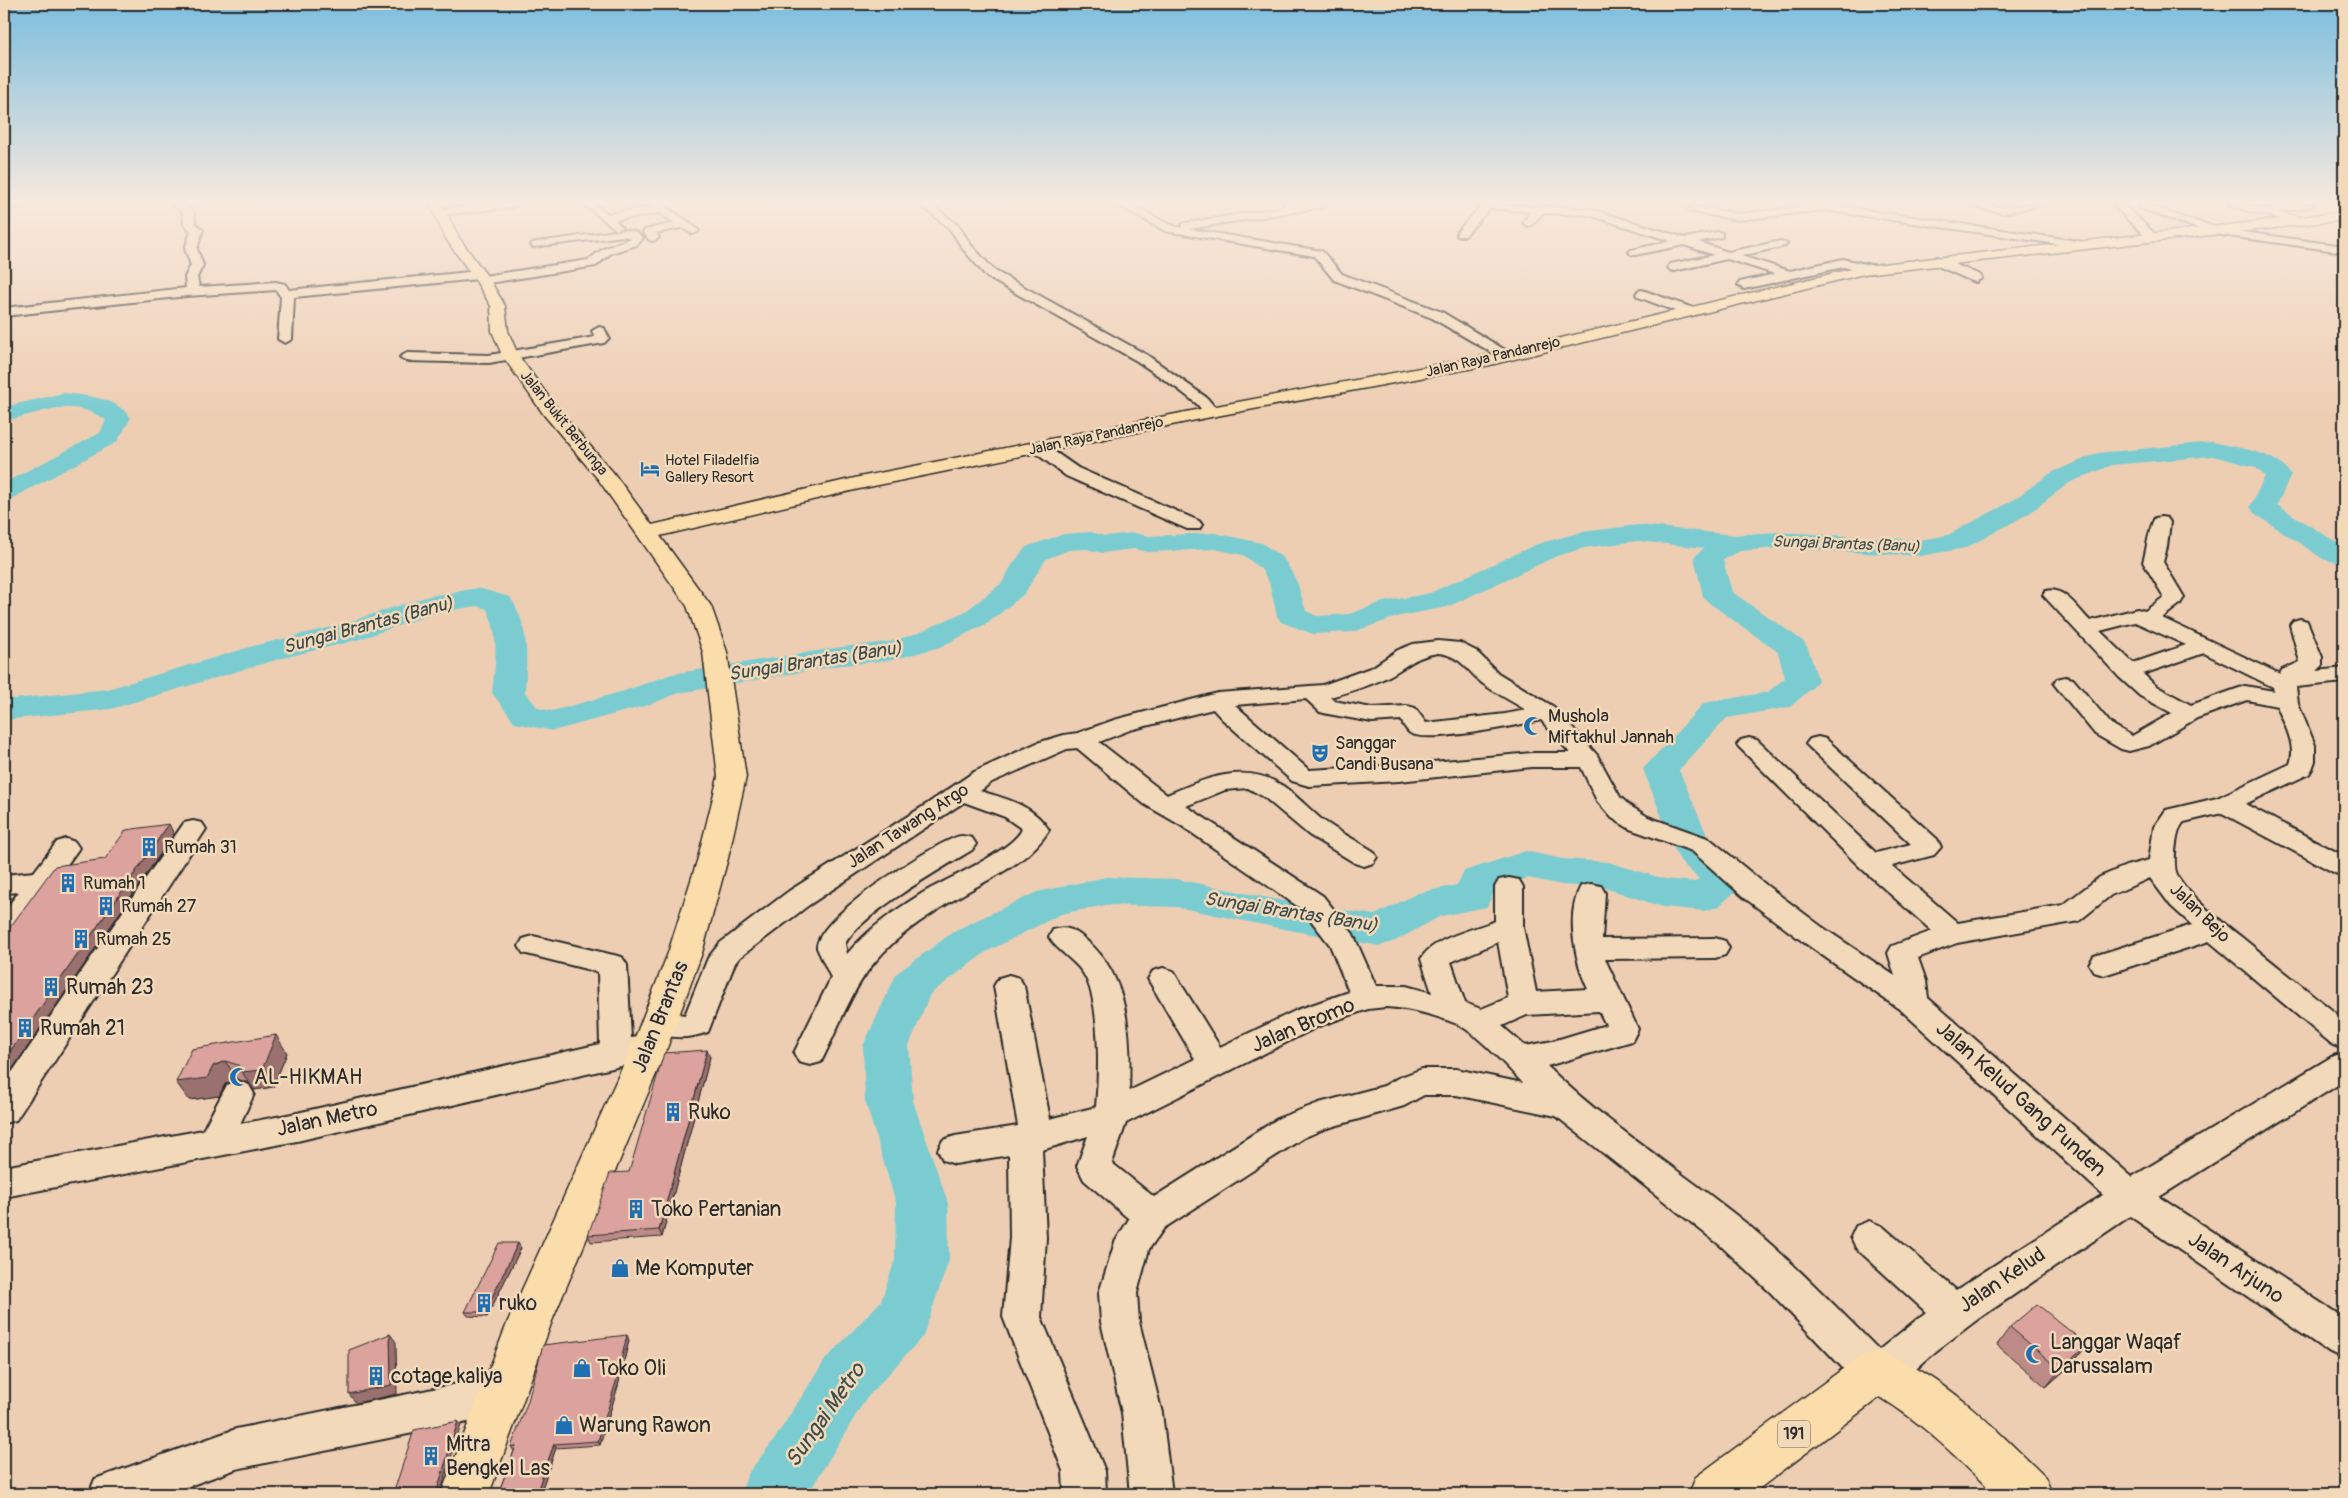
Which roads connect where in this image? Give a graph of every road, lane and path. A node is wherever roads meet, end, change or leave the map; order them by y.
1 (192, 274) edge
2 (478, 274) edge
3 (511, 274) edge
4 (991, 274) edge
5 (1335, 274) edge
6 (1785, 274) edge
7 (1794, 274) edge
8 (1850, 274) edge
9 (1967, 274) edge
10 (1789, 275) junction
11 (481, 278) junction
12 (1976, 278) dead end
13 (1744, 285) dead end
14 (193, 292) junction
15 (288, 294) junction
16 (1642, 294) dead end
17 (1688, 311) junction
18 (4, 312) edge
19 (599, 331) dead end
20 (285, 339) dead end
21 (510, 356) junction
22 (1508, 356) junction
23 (407, 357) dead end
24 (1211, 412) junction
25 (1040, 448) junction
26 (2161, 522) dead end
27 (1193, 525) dead end
28 (647, 533) junction
29 (2053, 595) dead end
30 (2148, 619) junction
31 (2300, 625) dead end
32 (2086, 628) junction
33 (2205, 646) junction
34 (2127, 672) junction
35 (2344, 675) edge
36 (2065, 684) dead end
37 (2287, 689) junction
38 (1311, 692) junction
39 (1218, 700) junction
40 (1546, 712) junction
41 (2189, 713) junction
42 (1082, 740) junction
43 (1818, 744) dead end
44 (1749, 745) dead end
45 (1589, 760) junction
46 (960, 793) junction
47 (2225, 804) junction
48 (1166, 805) junction
49 (193, 829) dead end
50 (963, 844) dead end
51 (1701, 845) joint
52 (66, 848) dead end
53 (1364, 857) dead end
54 (1871, 863) junction
55 (2163, 866) junction
56 (2344, 866) edge
57 (43, 880) junction
58 (4, 884) edge
59 (1509, 887) dead end
60 (1591, 893) dead end
61 (1509, 927) junction
62 (2213, 929) junction
63 (4, 931) edge
64 (1953, 934) junction
65 (1063, 937) dead end
66 (533, 946) dead end
67 (1715, 948) dead end
68 (1588, 949) junction
69 (2104, 964) dead end
70 (846, 979) junction
71 (1163, 979) dead end
72 (1009, 986) dead end
73 (1366, 998) junction
74 (1609, 999) junction
75 (1913, 1003) junction
76 (1524, 1004) junction
77 (1452, 1010) junction
78 (1480, 1024) junction
79 (2344, 1036) edge
80 (641, 1041) junction
81 (810, 1053) dead end
82 (1519, 1059) junction
83 (1215, 1064) junction
84 (2344, 1065) edge
85 (238, 1094) dead end
86 (1565, 1105) junction
87 (4, 1110) edge
88 (1111, 1115) junction
89 (1031, 1139) junction
90 (214, 1142) junction
91 (955, 1150) dead end
92 (4, 1182) edge
93 (2129, 1196) junction
94 (1152, 1217) junction
95 (1869, 1237) dead end
96 (1954, 1312) junction
97 (2344, 1340) edge
98 (1879, 1373) junction
99 (502, 1395) junction
100 (110, 1494) edge
101 (465, 1494) edge
102 (1085, 1494) edge
103 (1151, 1494) edge
104 (1713, 1494) edge
105 (2028, 1494) edge

1 - 14 street
2 - 11 main road, Jalan Bukit Berbunga
3 - 11 street
4 - 24 street
5 - 22 street
6 - 10 street
7 - 10 street
8 - 17 main road, Jalan Raya Pandanrejo
9 - 12 street
10 - 13 street
11 - 15 street
11 - 21 main road, Jalan Bukit Berbunga
14 - 15 street
14 - 18 street
15 - 20 street
16 - 17 street
17 - 22 main road, Jalan Raya Pandanrejo
19 - 21 street
21 - 23 street
21 - 28 main road, Jalan Bukit Berbunga
22 - 24 main road, Jalan Raya Pandanrejo
24 - 25 main road, Jalan Raya Pandanrejo
25 - 27 street
25 - 28 main road, Jalan Raya Pandanrejo
26 - 30 street
28 - 80 main road, Jalan Brantas
29 - 32 street
30 - 32 street
30 - 33 street
31 - 37 street
32 - 34 street
33 - 34 street
33 - 37 street
34 - 41 street
35 - 37 street
36 - 41 street
37 - 41 street
37 - 47 street, Jalan Bejo
38 - 39 street, Jalan Tawang Argo
38 - 40 street
38 - 40 street, Jalan Tawang Argo
39 - 42 street, Jalan Tawang Argo
39 - 45 street
40 - 45 street, Jalan Tawang Argo
42 - 46 street, Jalan Tawang Argo
42 - 48 street, Jalan Bromo
43 - 54 street
44 - 54 street
45 - 51 street, Jalan Tawang Argo
46 - 70 street
46 - 80 street, Jalan Tawang Argo
47 - 55 street, Jalan Bejo
47 - 56 street
48 - 53 street
48 - 73 street, Jalan Bromo
49 - 87 street
50 - 70 street
51 - 75 street, Jalan Kelud Gang Punden
52 - 57 street
54 - 64 street
55 - 62 street, Jalan Bejo
55 - 64 street
57 - 58 street
57 - 63 street
59 - 61 street
60 - 68 street
61 - 76 street
61 - 77 street
62 - 69 street
62 - 79 street, Jalan Bejo
64 - 75 street
65 - 88 street
66 - 80 street
67 - 68 street
68 - 74 street
70 - 81 street
71 - 83 street
72 - 89 street
73 - 77 street
73 - 83 street, Jalan Bromo
74 - 76 street
74 - 82 street
75 - 93 street, Jalan Kelud Gang Punden
76 - 78 street
77 - 78 street
78 - 82 street
80 - 90 street, Jalan Metro
80 - 99 main road, Jalan Brantas
82 - 86 street
83 - 88 street, Jalan Bromo
84 - 93 street, Jalan Kelud
85 - 90 street
86 - 94 street
86 - 98 street
88 - 89 street, Jalan Bromo
88 - 94 street
89 - 91 street, Jalan Bromo
89 - 102 street
90 - 92 street, Jalan Metro
93 - 96 street, Jalan Kelud
93 - 97 street, Jalan Arjuno
94 - 103 street
95 - 96 street
96 - 98 street, Jalan Kelud
98 - 104 main road, 191
98 - 105 main road
99 - 100 street
99 - 101 main road, Jalan Brantas

